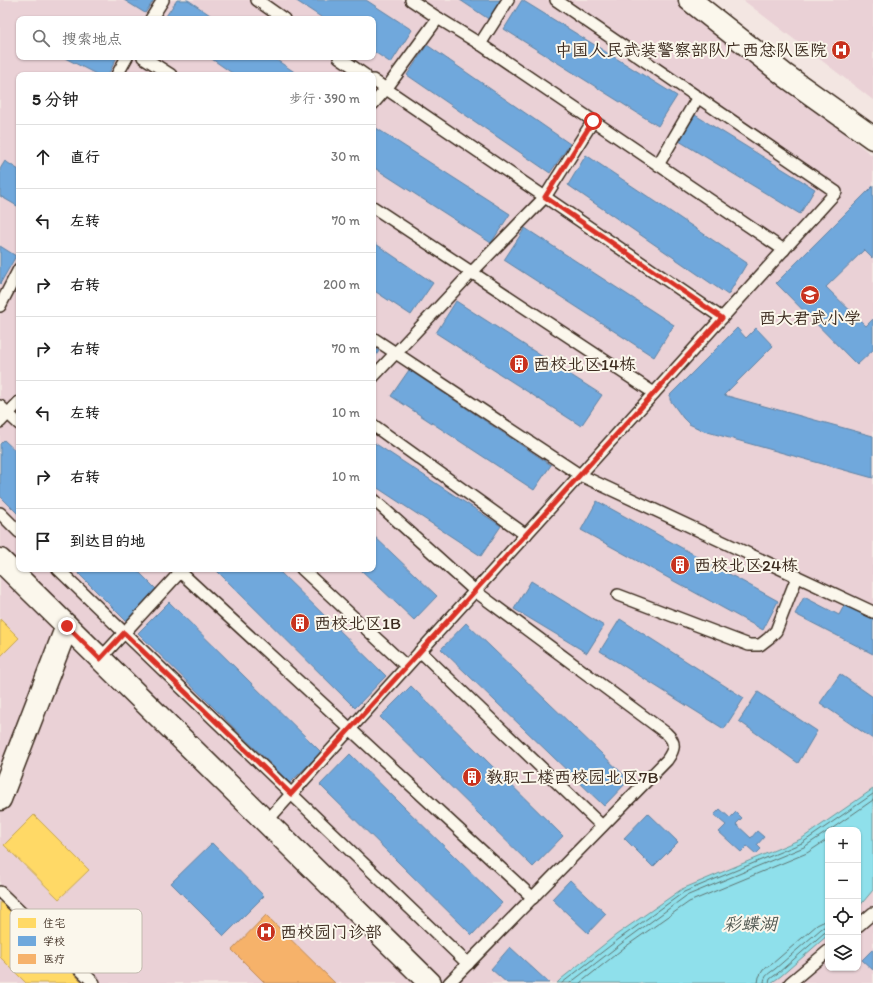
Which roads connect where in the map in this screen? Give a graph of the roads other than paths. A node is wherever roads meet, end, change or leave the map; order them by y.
1 (163, 0) edge
2 (257, 0) edge
3 (412, 0) edge
4 (508, 0) edge
5 (556, 0) edge
6 (690, 0) edge
7 (153, 16) edge
8 (280, 16) edge
9 (438, 18) junction
10 (480, 44) junction
11 (126, 60) edge
12 (148, 60) edge
13 (343, 60) edge
14 (120, 72) edge
15 (166, 72) edge
16 (361, 72) edge
17 (376, 82) edge
18 (386, 89) junction
19 (698, 97) junction
20 (376, 101) edge
21 (593, 121) junction
22 (873, 138) edge
23 (658, 165) junction
24 (545, 197) junction
25 (376, 209) edge
26 (784, 250) junction
27 (471, 273) junction
28 (16, 275) edge
29 (0, 306) edge
30 (722, 318) junction
31 (376, 340) edge
32 (396, 353) junction
33 (376, 374) edge
34 (654, 393) junction
35 (16, 404) edge
36 (4, 410) edge
37 (16, 421) edge
38 (0, 422) edge
39 (376, 427) edge
40 (580, 475) junction
41 (376, 502) edge
42 (0, 513) edge
43 (16, 529) edge
44 (526, 535) junction
45 (0, 560) edge
46 (61, 572) edge
47 (178, 572) edge
48 (182, 572) edge
49 (305, 572) edge
50 (797, 577) junction
51 (475, 591) junction
52 (618, 595) dead end
53 (873, 612) edge
54 (67, 626) junction
55 (124, 633) junction
56 (420, 651) junction
57 (100, 659) junction
58 (406, 666) junction
59 (350, 729) junction
60 (291, 794) junction
61 (0, 799) edge
62 (266, 822) junction
63 (602, 826) junction
64 (0, 892) edge
65 (533, 898) junction
66 (18, 909) edge
67 (873, 913) edge
68 (861, 923) edge
69 (825, 954) edge
70 (468, 964) junction
71 (84, 973) edge
72 (94, 983) edge
73 (430, 983) edge
74 (449, 983) edge
75 (790, 983) edge

1 - 7 lane
2 - 8 lane
3 - 9 lane
4 - 10 lane
5 - 19 lane
6 - 22 street
9 - 10 lane
9 - 18 lane
10 - 21 lane
11 - 14 lane
12 - 15 lane
13 - 16 lane
17 - 18 lane
18 - 20 lane
18 - 24 lane
19 - 23 lane
19 - 26 lane
21 - 23 lane
21 - 24 lane
23 - 26 lane
24 - 27 lane
24 - 30 lane
25 - 27 lane
26 - 30 lane
27 - 32 lane
27 - 34 lane
28 - 29 lane
30 - 34 lane
31 - 32 lane
32 - 33 lane
32 - 40 lane
34 - 40 lane
35 - 36 lane
36 - 37 lane
36 - 38 lane
39 - 44 lane
40 - 44 lane
40 - 50 lane
41 - 51 lane
42 - 43 lane
44 - 51 lane
45 - 54 street
46 - 55 lane
47 - 55 lane
48 - 59 lane
49 - 58 lane
50 - 52 lane
50 - 53 lane
51 - 56 lane
51 - 63 lane
54 - 57 street
54 - 61 street
55 - 57 lane
55 - 60 lane
56 - 58 lane
56 - 63 lane
57 - 62 street
58 - 59 lane
59 - 60 lane
59 - 65 lane
60 - 62 lane
60 - 70 lane
62 - 73 street
63 - 65 lane
64 - 66 lane
65 - 70 lane
67 - 68 lane
69 - 75 lane
70 - 74 lane
71 - 72 lane

